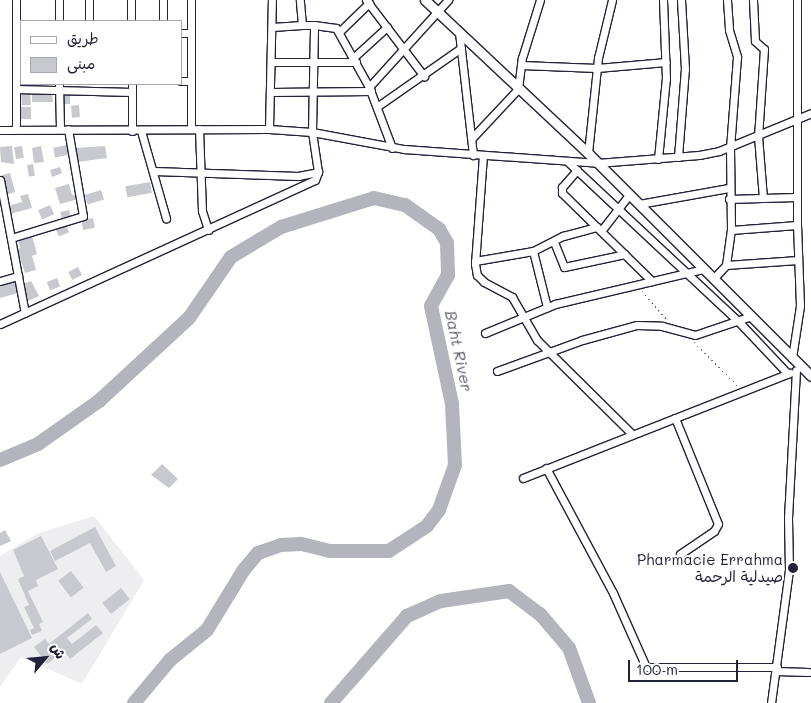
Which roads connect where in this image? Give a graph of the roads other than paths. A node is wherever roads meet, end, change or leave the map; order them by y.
1 (16, 0) edge
2 (59, 0) edge
3 (89, 0) edge
4 (131, 0) edge
5 (163, 0) edge
6 (192, 0) edge
7 (272, 0) edge
8 (300, 0) edge
9 (425, 0) edge
10 (448, 0) edge
11 (540, 0) edge
12 (612, 0) edge
13 (662, 0) edge
14 (681, 0) edge
15 (727, 0) edge
16 (754, 0) edge
17 (797, 0) edge
18 (367, 1) edge
19 (437, 12) junction
20 (59, 20) edge
21 (89, 20) edge
22 (131, 20) edge
23 (163, 20) edge
24 (302, 25) junction
25 (314, 25) junction
26 (19, 26) edge
27 (272, 27) junction
28 (387, 27) junction
29 (191, 32) junction
30 (339, 32) junction
31 (459, 32) junction
32 (182, 33) edge
33 (460, 48) junction
34 (404, 49) junction
35 (355, 60) junction
36 (271, 62) junction
37 (313, 62) junction
38 (666, 62) junction
39 (521, 65) junction
40 (597, 68) junction
41 (424, 76) junction
42 (182, 81) edge
43 (191, 81) junction
44 (132, 85) edge
45 (59, 87) edge
46 (16, 89) junction
47 (370, 89) junction
48 (518, 89) junction
49 (132, 92) junction
50 (270, 92) junction
51 (312, 92) junction
52 (378, 106) junction
53 (811, 113) edge
54 (796, 119) junction
55 (16, 129) junction
56 (60, 129) junction
57 (68, 129) junction
58 (195, 129) junction
59 (269, 129) junction
60 (0, 130) edge
61 (132, 131) junction
62 (141, 131) junction
63 (312, 132) junction
64 (758, 136) junction
65 (472, 138) junction
66 (730, 147) junction
67 (392, 148) junction
68 (588, 153) junction
69 (473, 155) junction
70 (483, 156) junction
71 (678, 157) junction
72 (658, 159) junction
73 (568, 162) junction
74 (597, 163) junction
75 (577, 170) junction
76 (154, 171) junction
77 (202, 172) junction
78 (318, 172) junction
79 (0, 180) edge
80 (729, 188) junction
81 (629, 194) junction
82 (796, 196) junction
83 (729, 198) junction
84 (763, 198) junction
85 (639, 204) junction
86 (618, 209) junction
87 (166, 218) dead end
88 (797, 225) junction
89 (599, 229) junction
90 (208, 230) junction
91 (731, 230) junction
92 (11, 238) junction
93 (554, 242) junction
94 (533, 251) junction
95 (625, 254) junction
96 (798, 260) junction
97 (475, 261) junction
98 (726, 265) junction
99 (703, 269) junction
100 (686, 273) junction
101 (18, 276) junction
102 (713, 278) junction
103 (0, 281) edge
104 (652, 282) junction
105 (547, 307) junction
106 (25, 313) junction
107 (523, 316) junction
108 (751, 316) junction
109 (739, 322) junction
110 (0, 324) edge
111 (485, 333) dead end
112 (549, 351) junction
113 (792, 358) junction
114 (799, 368) junction
115 (497, 370) dead end
116 (788, 374) junction
117 (811, 376) edge
118 (675, 418) junction
119 (632, 434) junction
120 (546, 468) junction
121 (523, 478) dead end
122 (680, 554) dead end
123 (777, 669) junction
124 (808, 672) dead end
125 (771, 703) edge

1 - 26 street
2 - 20 street
3 - 21 street
4 - 22 street
5 - 23 street
6 - 29 street
7 - 27 street
8 - 24 street
9 - 19 street
10 - 19 street
11 - 39 street
12 - 40 street
13 - 38 street
14 - 71 street
15 - 66 street
16 - 64 street
17 - 54 street
18 - 28 street
18 - 30 street
19 - 31 street
19 - 34 street
24 - 25 street
24 - 27 street
25 - 30 street
25 - 37 street
26 - 46 street
27 - 36 street
28 - 34 street
28 - 35 street
29 - 32 street
29 - 43 street
30 - 35 street
31 - 33 street
31 - 48 street
33 - 41 street
33 - 65 street
34 - 41 street
34 - 47 street
35 - 37 street
35 - 47 street
36 - 37 street
36 - 50 street
37 - 51 street
38 - 40 street
38 - 72 street
39 - 40 street
39 - 48 street
40 - 68 street
41 - 52 street
42 - 43 street
43 - 58 street
44 - 49 street
45 - 46 street
45 - 49 street
45 - 56 street
46 - 55 street
47 - 51 street
47 - 52 street
48 - 65 street
48 - 68 street
49 - 61 street
50 - 51 street
50 - 59 street
51 - 63 street
52 - 67 street
53 - 54 street
54 - 64 street
54 - 82 street
55 - 56 street
55 - 60 street
56 - 57 street
57 - 61 street
57 - 92 street
58 - 59 street
58 - 62 street
58 - 77 street
59 - 63 street
61 - 62 street
62 - 76 street
63 - 67 street
63 - 78 street
64 - 66 street
64 - 84 street
65 - 69 street
66 - 71 street
66 - 80 street
67 - 69 street
68 - 74 street
69 - 70 street
70 - 73 street
70 - 97 street
71 - 72 street
72 - 74 street
73 - 74 street
73 - 75 street
74 - 81 street
75 - 86 street
75 - 89 street
76 - 77 street
76 - 87 street
77 - 78 street
77 - 90 street
78 - 90 street
79 - 92 street
80 - 83 street
80 - 85 street
81 - 85 street
81 - 86 street
82 - 84 street
82 - 88 street
83 - 84 street
83 - 91 street
85 - 99 street
86 - 89 street
86 - 100 street
88 - 91 street
88 - 96 street
89 - 93 street
89 - 95 street
90 - 106 street
91 - 98 street
92 - 101 street
93 - 94 street
93 - 95 street
94 - 97 street
94 - 105 street
95 - 104 street
96 - 98 street
96 - 113 street
97 - 107 street
98 - 102 street
99 - 100 street
99 - 102 street
100 - 104 street
100 - 109 street
101 - 103 street
101 - 106 street
102 - 108 street
104 - 105 street
105 - 107 street
106 - 110 street
107 - 111 street
107 - 112 street
108 - 109 street
108 - 113 street
109 - 112 street
109 - 116 street
112 - 115 street
112 - 119 street
113 - 114 street
114 - 116 street
114 - 117 street
114 - 123 street
116 - 118 street
118 - 119 street
118 - 122 street
119 - 120 street
120 - 121 street
120 - 123 street
123 - 124 street
123 - 125 street

